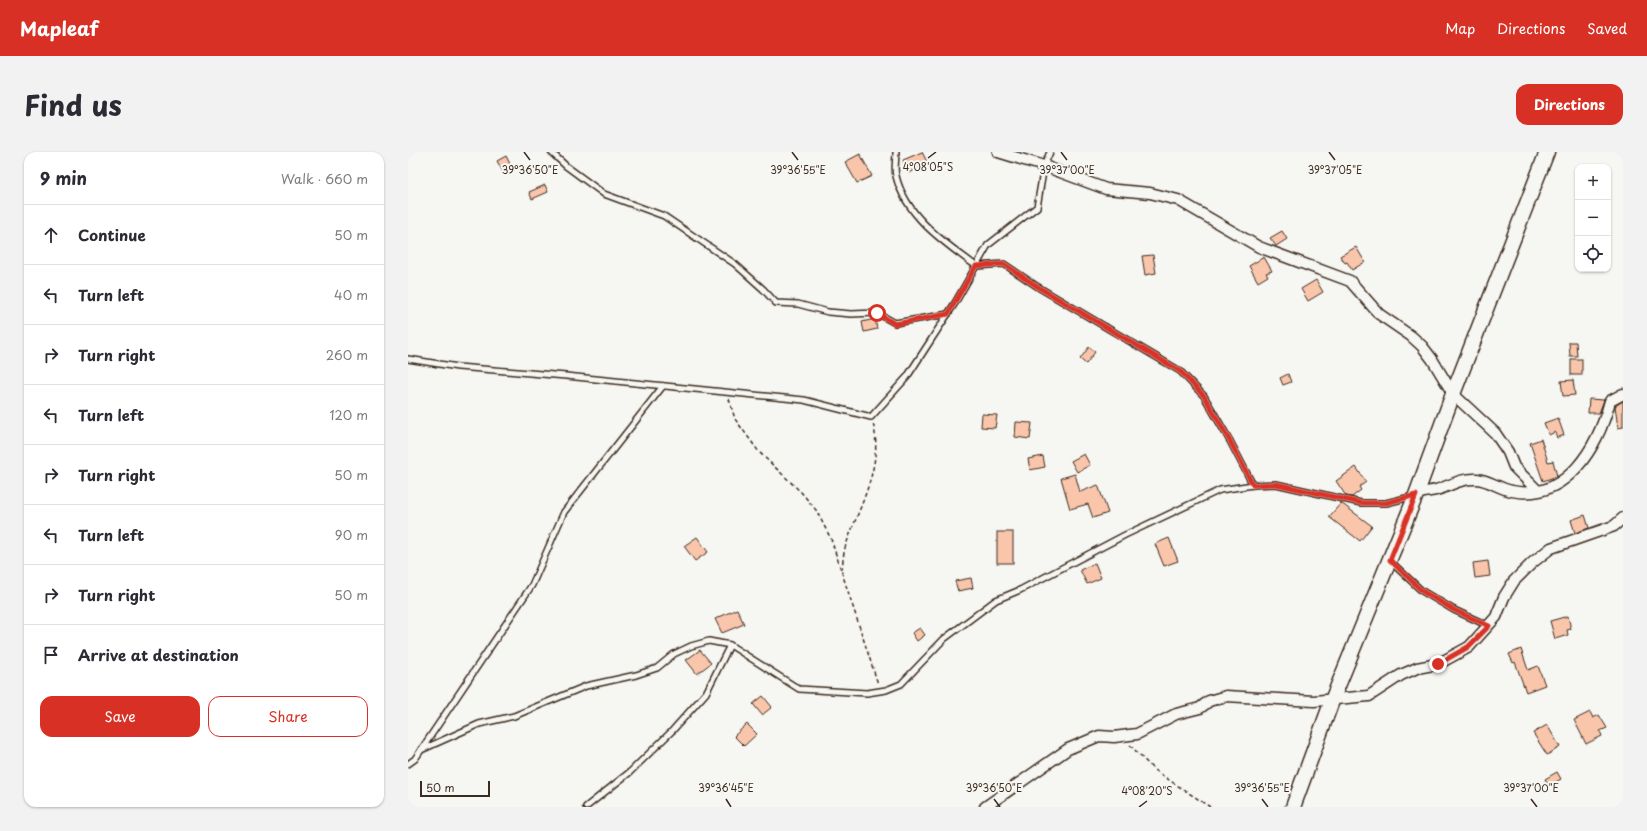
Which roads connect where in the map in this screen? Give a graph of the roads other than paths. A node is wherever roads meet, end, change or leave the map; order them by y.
1 (551, 152) edge
2 (896, 152) edge
3 (998, 152) edge
4 (1050, 152) edge
5 (1547, 152) edge
6 (1044, 166) junction
7 (976, 266) junction
8 (948, 314) junction
9 (408, 359) edge
10 (663, 386) junction
11 (1453, 394) junction
12 (1623, 394) edge
13 (1253, 485) junction
14 (1538, 491) junction
15 (1416, 495) junction
16 (1623, 518) edge
17 (1390, 560) junction
18 (1489, 626) junction
19 (730, 645) junction
20 (1333, 698) junction
21 (421, 750) junction
22 (408, 764) edge
23 (586, 807) edge
24 (985, 807) edge
25 (1293, 807) edge

1 - 8 lane
2 - 7 lane
3 - 6 street
4 - 6 lane
5 - 11 street
6 - 7 lane
6 - 11 street
7 - 8 lane
7 - 13 lane
8 - 10 lane
9 - 10 lane
10 - 21 lane
11 - 14 street
11 - 15 street
12 - 14 street
13 - 15 lane
13 - 19 lane
14 - 15 street
15 - 17 street
16 - 18 street
17 - 18 lane
17 - 20 street
18 - 20 street
19 - 21 lane
19 - 23 lane
20 - 24 street
20 - 25 street
21 - 22 lane

